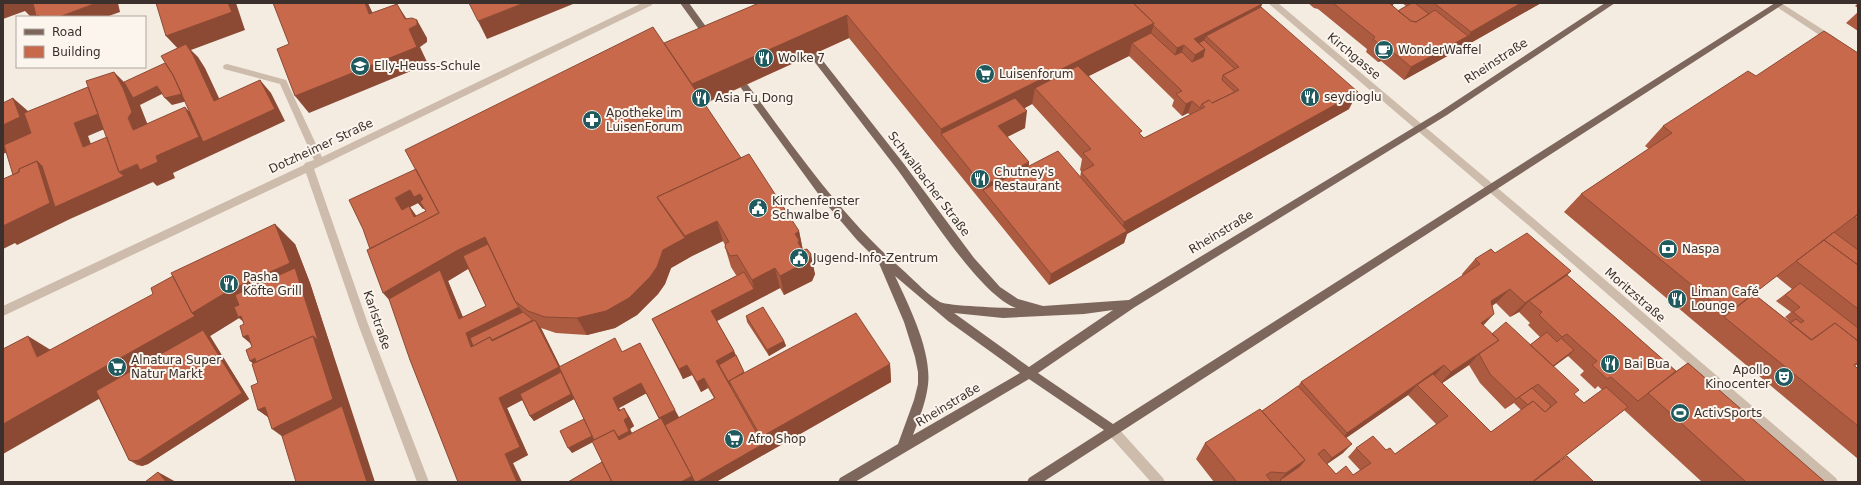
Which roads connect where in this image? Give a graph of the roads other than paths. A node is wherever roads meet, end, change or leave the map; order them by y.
1 (649, 3) edge
2 (684, 3) edge
3 (1272, 3) edge
4 (1611, 3) edge
5 (1779, 4) edge
6 (1840, 44) edge
7 (716, 47) edge
8 (813, 54) edge
9 (227, 67) dead end
10 (744, 86) edge
11 (1420, 127) junction
12 (320, 162) junction
13 (308, 166) junction
14 (1492, 188) junction
15 (882, 258) junction
16 (1131, 304) junction
17 (940, 307) junction
18 (1040, 310) junction
19 (3, 311) edge
20 (1029, 373) junction
21 (1113, 431) junction
22 (902, 448) junction
23 (423, 482) edge
24 (844, 482) edge
25 (1033, 482) edge
26 (1159, 482) edge
27 (1832, 482) edge

1 - 12 street, Dotzheimer Straße
2 - 7 main road
3 - 11 street, Kirchgasse
4 - 11 main road, Rheinstraße
5 - 6 street
5 - 14 main road
8 - 18 main road, Schwalbacher Straße
9 - 12 street
10 - 15 main road
11 - 14 street, Moritzstraße
11 - 16 main road, Rheinstraße
12 - 13 street, Dotzheimer Straße
13 - 19 street, Dotzheimer Straße
13 - 23 street, Karlstraße
14 - 21 main road
14 - 27 street, Moritzstraße
15 - 17 main road
15 - 22 main road
16 - 18 main road, Schwalbacher Straße
16 - 20 main road, Rheinstraße
17 - 18 main road, Schwalbacher Straße
17 - 20 main road
20 - 21 main road
20 - 22 main road, Rheinstraße
21 - 25 main road
21 - 26 street
22 - 24 main road, Rheinstraße

